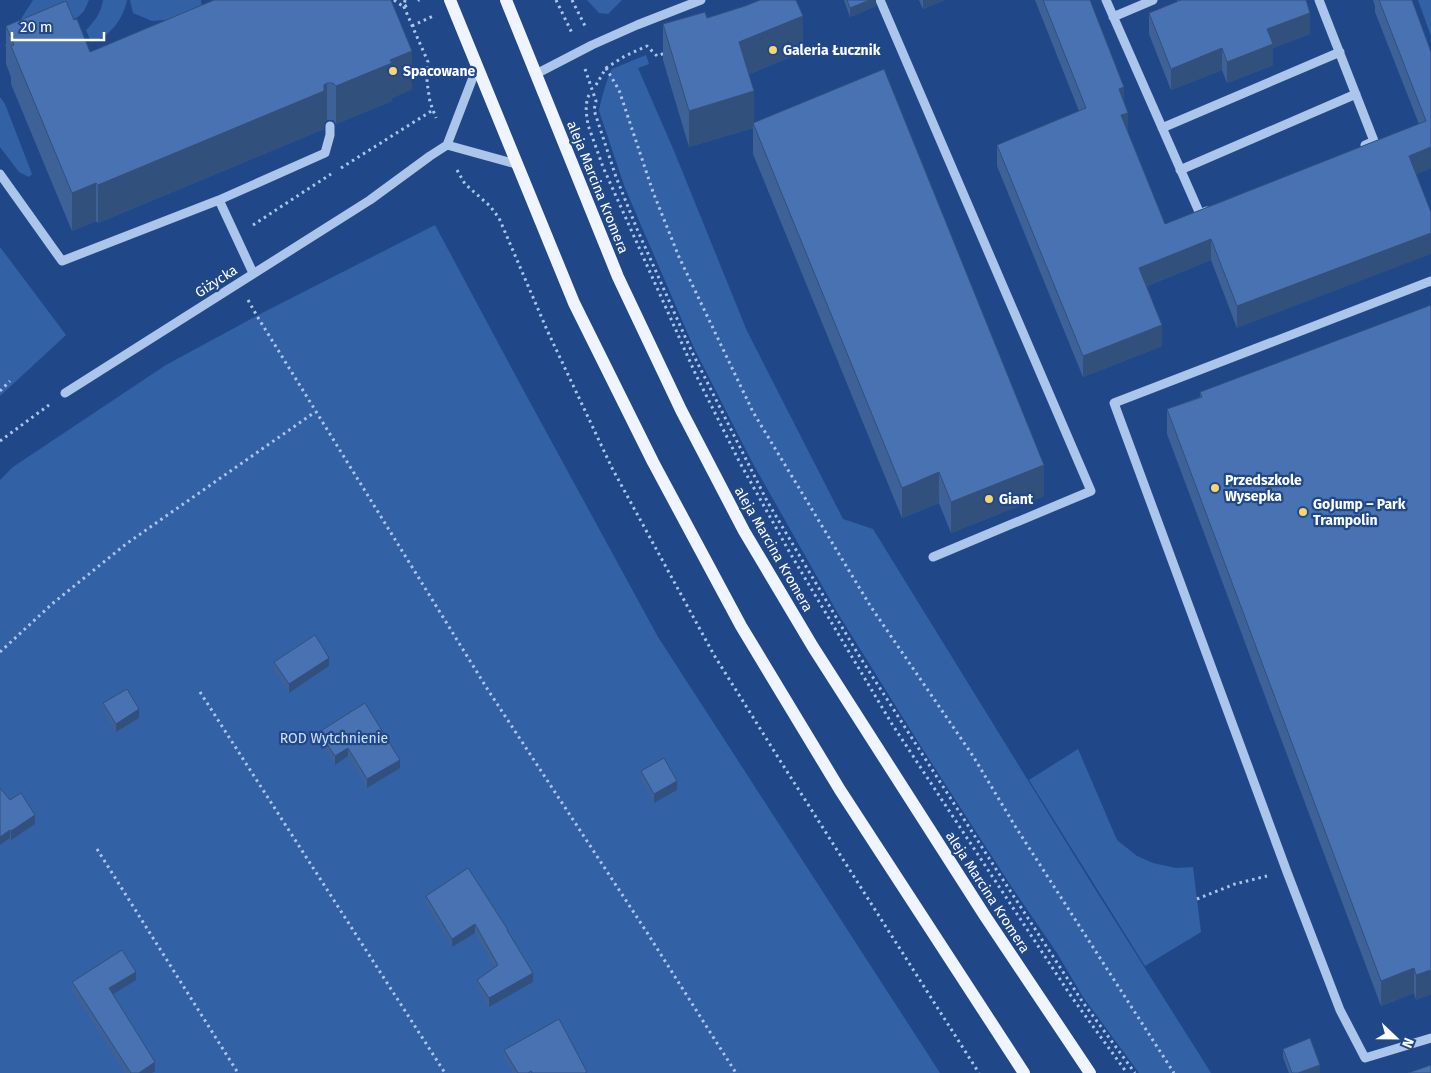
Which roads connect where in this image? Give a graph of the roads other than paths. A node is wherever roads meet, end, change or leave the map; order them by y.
1 (450, 0) edge
2 (506, 0) edge
3 (701, 0) edge
4 (880, 0) edge
5 (1106, 0) edge
6 (1153, 0) edge
7 (1319, 0) edge
8 (1113, 17) junction
9 (1340, 52) junction
10 (477, 67) junction
11 (536, 74) junction
12 (1356, 94) junction
13 (330, 126) dead end
14 (1162, 128) junction
15 (447, 145) junction
16 (1356, 149) edge
17 (516, 164) junction
18 (1180, 170) junction
19 (0, 174) edge
20 (218, 200) junction
21 (1218, 206) edge
22 (253, 274) junction
23 (1431, 281) edge
24 (66, 393) road end
25 (933, 557) dead end
26 (1431, 1038) edge
27 (1024, 1073) edge
28 (1090, 1073) edge

1 - 10 main road
2 - 11 main road, aleja Marcina Kromera
3 - 11 street
4 - 25 street
5 - 8 street
6 - 8 street
7 - 9 street
8 - 14 street
9 - 12 street
9 - 14 street
10 - 15 street
10 - 17 main road
11 - 28 main road, aleja Marcina Kromera
12 - 16 street
12 - 18 street
13 - 20 street
14 - 18 street
15 - 17 street
15 - 22 street, Giżycka
17 - 27 main road
18 - 21 street
19 - 20 street
20 - 22 street
22 - 24 street, Giżycka
23 - 26 street

